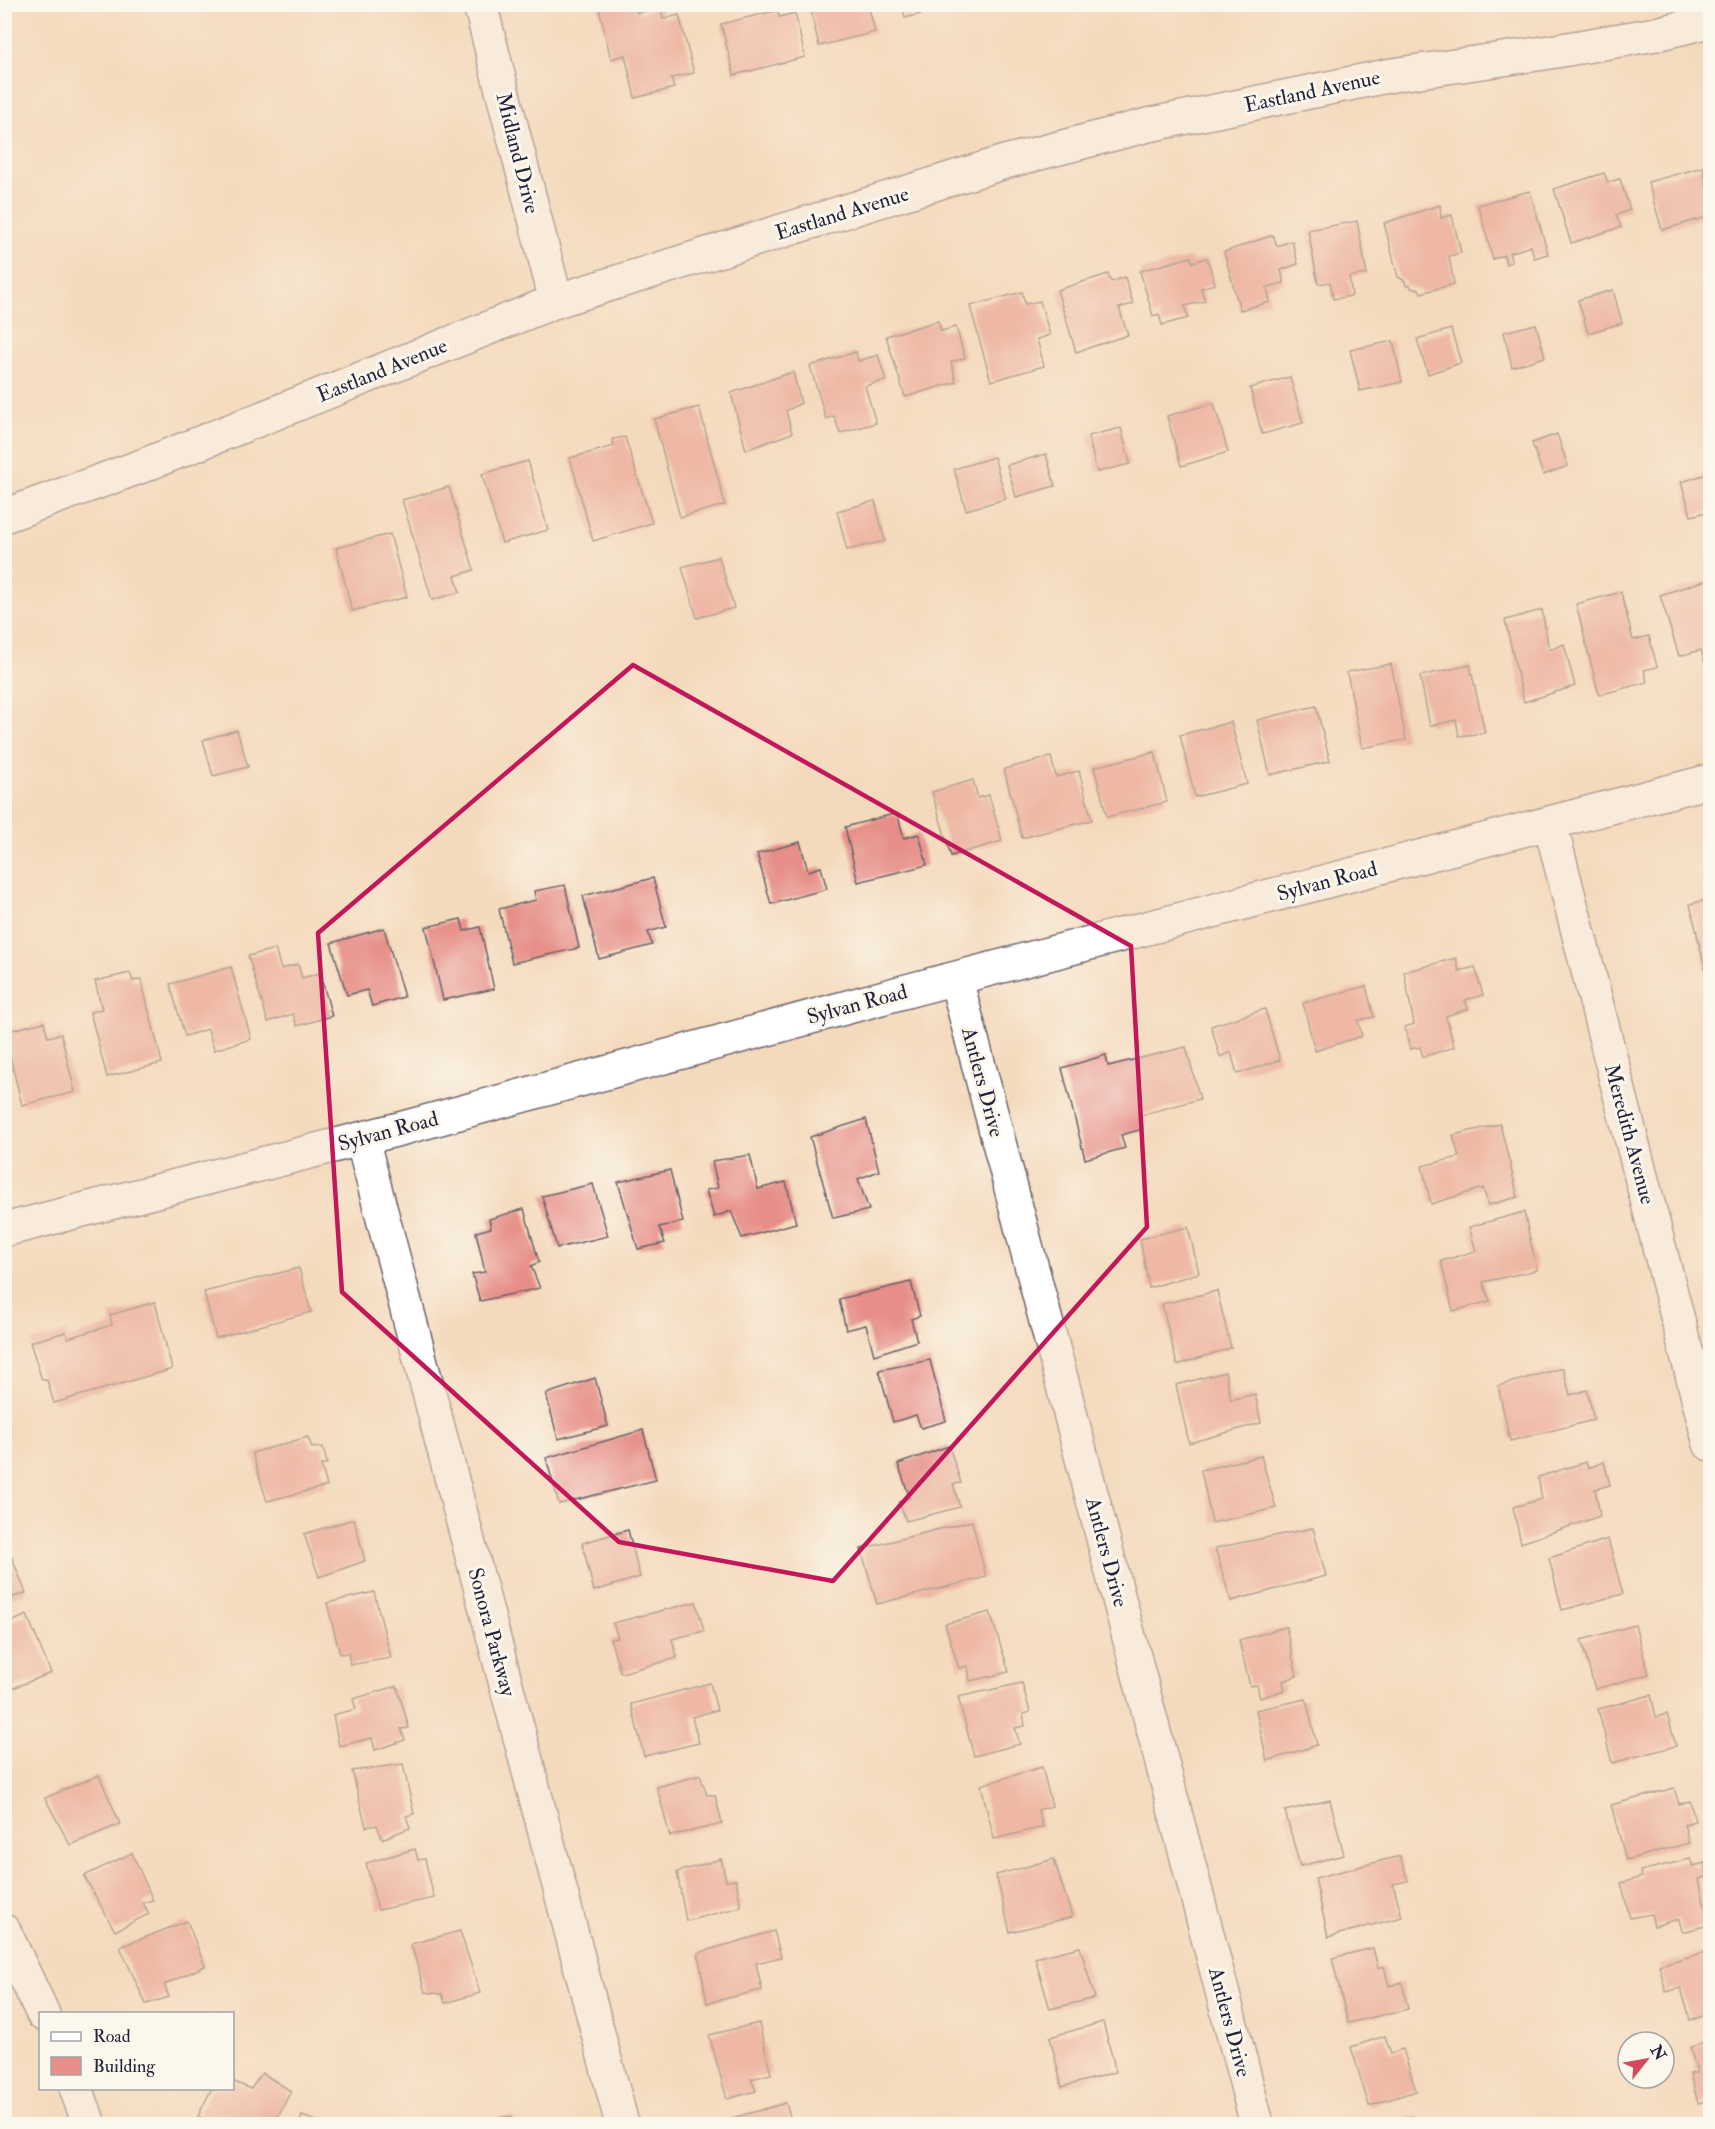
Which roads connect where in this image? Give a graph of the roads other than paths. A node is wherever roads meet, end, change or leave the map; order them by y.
1 (480, 4) edge
2 (1710, 21) edge
3 (556, 301) junction
4 (4, 516) edge
5 (1710, 781) edge
6 (1550, 823) junction
7 (956, 979) junction
8 (362, 1138) junction
9 (4, 1230) edge
10 (1710, 1444) edge
11 (4, 1931) edge
12 (43, 2012) edge
13 (77, 2090) edge
14 (89, 2124) edge
15 (622, 2124) edge
16 (1257, 2124) edge

1 - 3 street, Midland Drive
2 - 3 street, Eastland Avenue
3 - 4 street, Eastland Avenue
5 - 6 street, Sylvan Road
6 - 7 street, Sylvan Road
6 - 10 street, Meredith Avenue
7 - 8 street, Sylvan Road
7 - 16 street, Antlers Drive
8 - 9 street, Sylvan Road
8 - 15 street, Sonora Parkway
11 - 12 street
13 - 14 street

